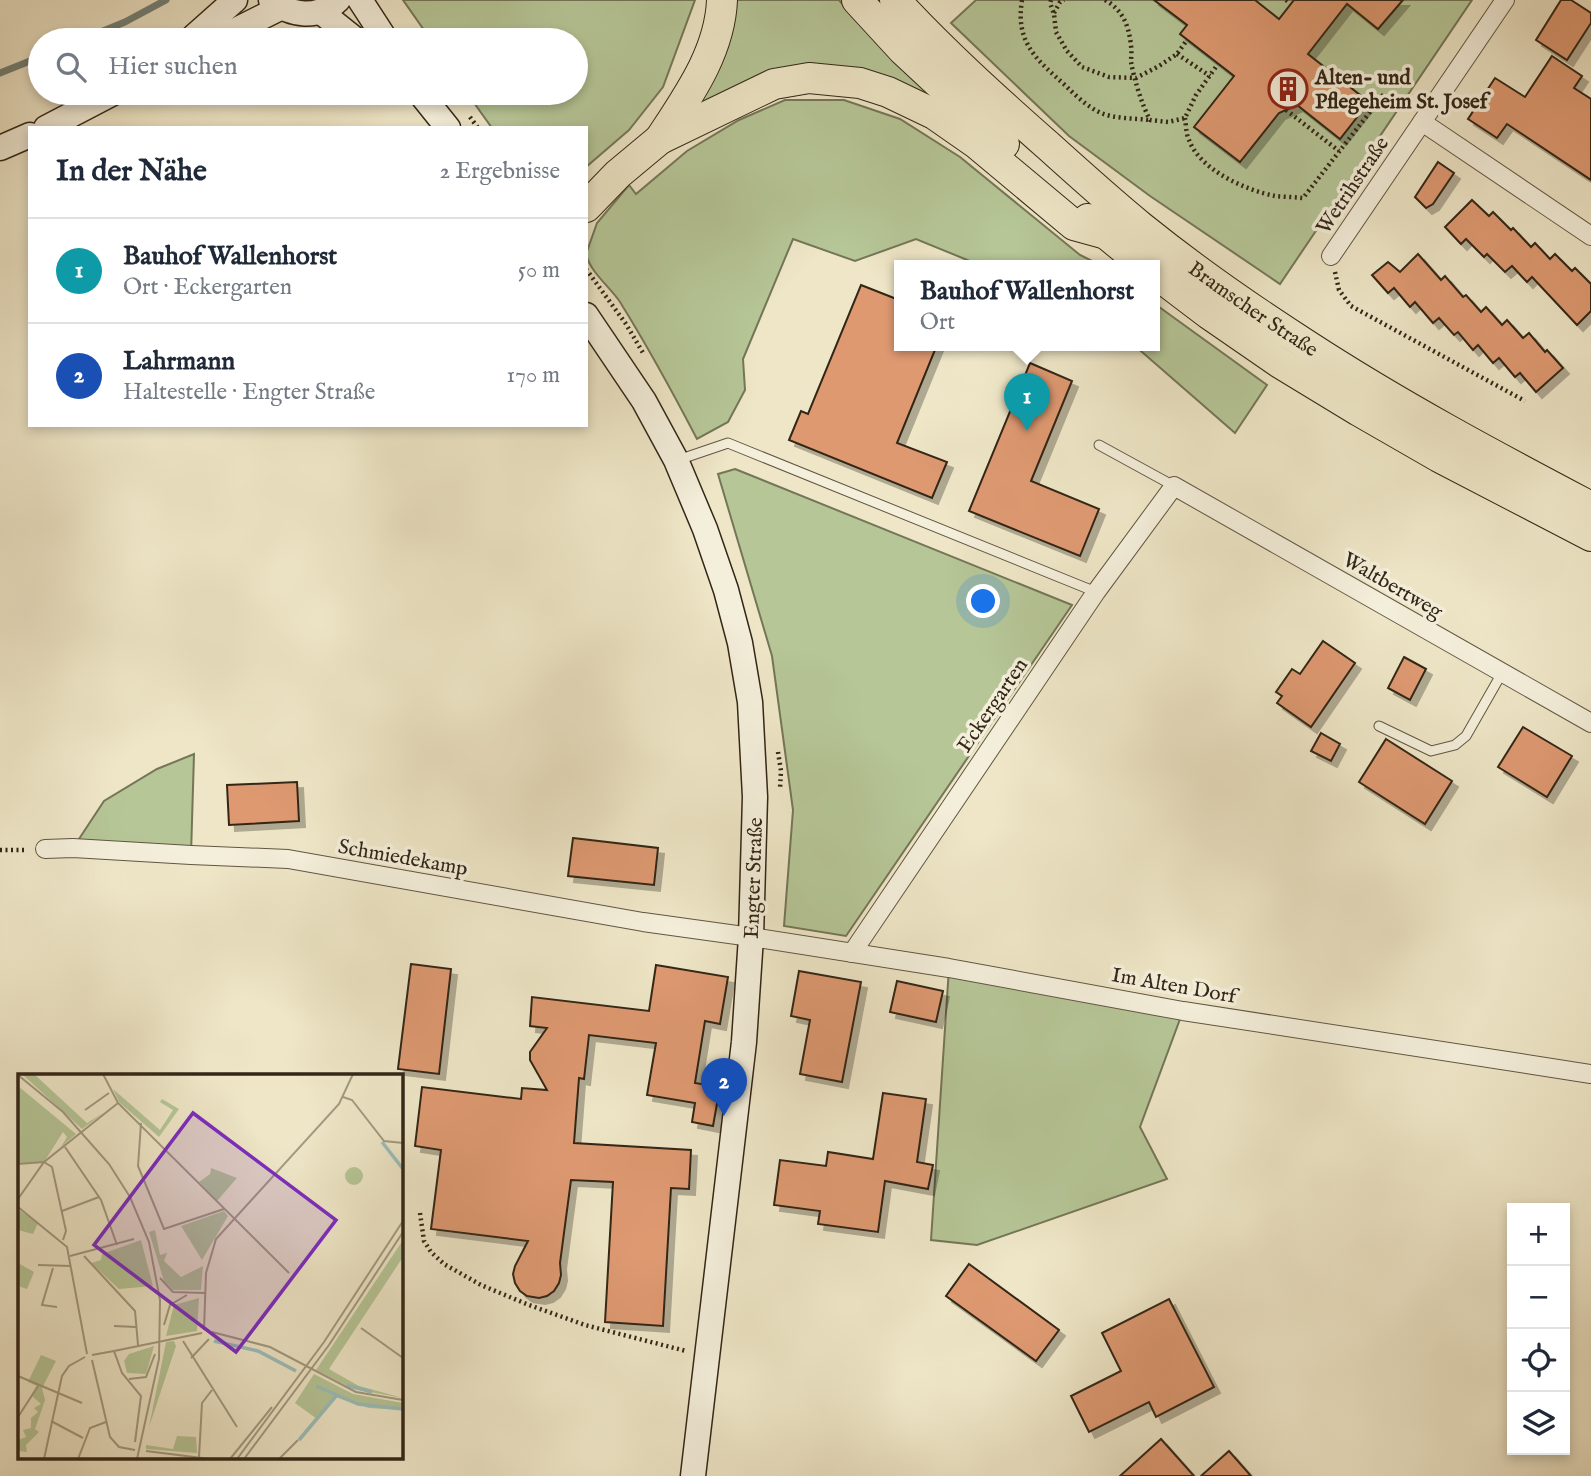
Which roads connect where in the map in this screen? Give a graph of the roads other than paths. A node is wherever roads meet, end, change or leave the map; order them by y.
1 (235, 0) edge
2 (360, 0) edge
3 (722, 0) edge
4 (857, 0) edge
5 (895, 0) edge
6 (1505, 0) edge
7 (276, 4) edge
8 (330, 6) edge
9 (204, 28) edge
10 (236, 28) edge
11 (347, 28) edge
12 (378, 28) edge
13 (90, 105) edge
14 (430, 105) edge
15 (1422, 122) junction
16 (50, 126) edge
17 (446, 126) edge
18 (28, 136) edge
19 (660, 139) junction
20 (0, 148) edge
21 (618, 174) junction
22 (588, 189) edge
23 (588, 205) edge
24 (1103, 233) junction
25 (1591, 236) edge
26 (1331, 256) road end
27 (1138, 260) edge
28 (1160, 277) edge
29 (588, 318) edge
30 (1098, 444) dead end
31 (676, 460) junction
32 (1174, 486) junction
33 (1591, 507) edge
34 (1591, 536) edge
35 (1096, 592) junction
36 (1502, 673) junction
37 (1591, 723) edge
38 (1379, 726) dead end
39 (45, 849) road end
40 (751, 936) junction
41 (852, 953) junction
42 (1591, 1074) edge
43 (694, 1476) edge

1 - 9 main road
2 - 12 main road
3 - 19 highway
4 - 24 highway
5 - 33 highway, Bramscher Straße
6 - 15 street, Wetrihstraße
7 - 8 main road
7 - 10 main road
8 - 11 main road
13 - 16 main road
14 - 17 main road
15 - 25 street
15 - 26 street, Wetrihstraße
18 - 20 main road
19 - 21 highway
19 - 24 highway
21 - 22 highway
21 - 23 highway
24 - 27 highway
28 - 34 highway, Bramscher Straße
29 - 31 main road, Engter Straße
30 - 32 lane
31 - 35 lane
31 - 40 main road, Engter Straße
32 - 35 street, Eckergarten
32 - 36 street, Waltbertweg
35 - 41 street, Eckergarten
36 - 37 street, Waltbertweg
36 - 38 lane
39 - 40 street, Schmiedekamp
40 - 41 street, Im Alten Dorf
40 - 43 main road, Engter Straße
41 - 42 street, Im Alten Dorf

